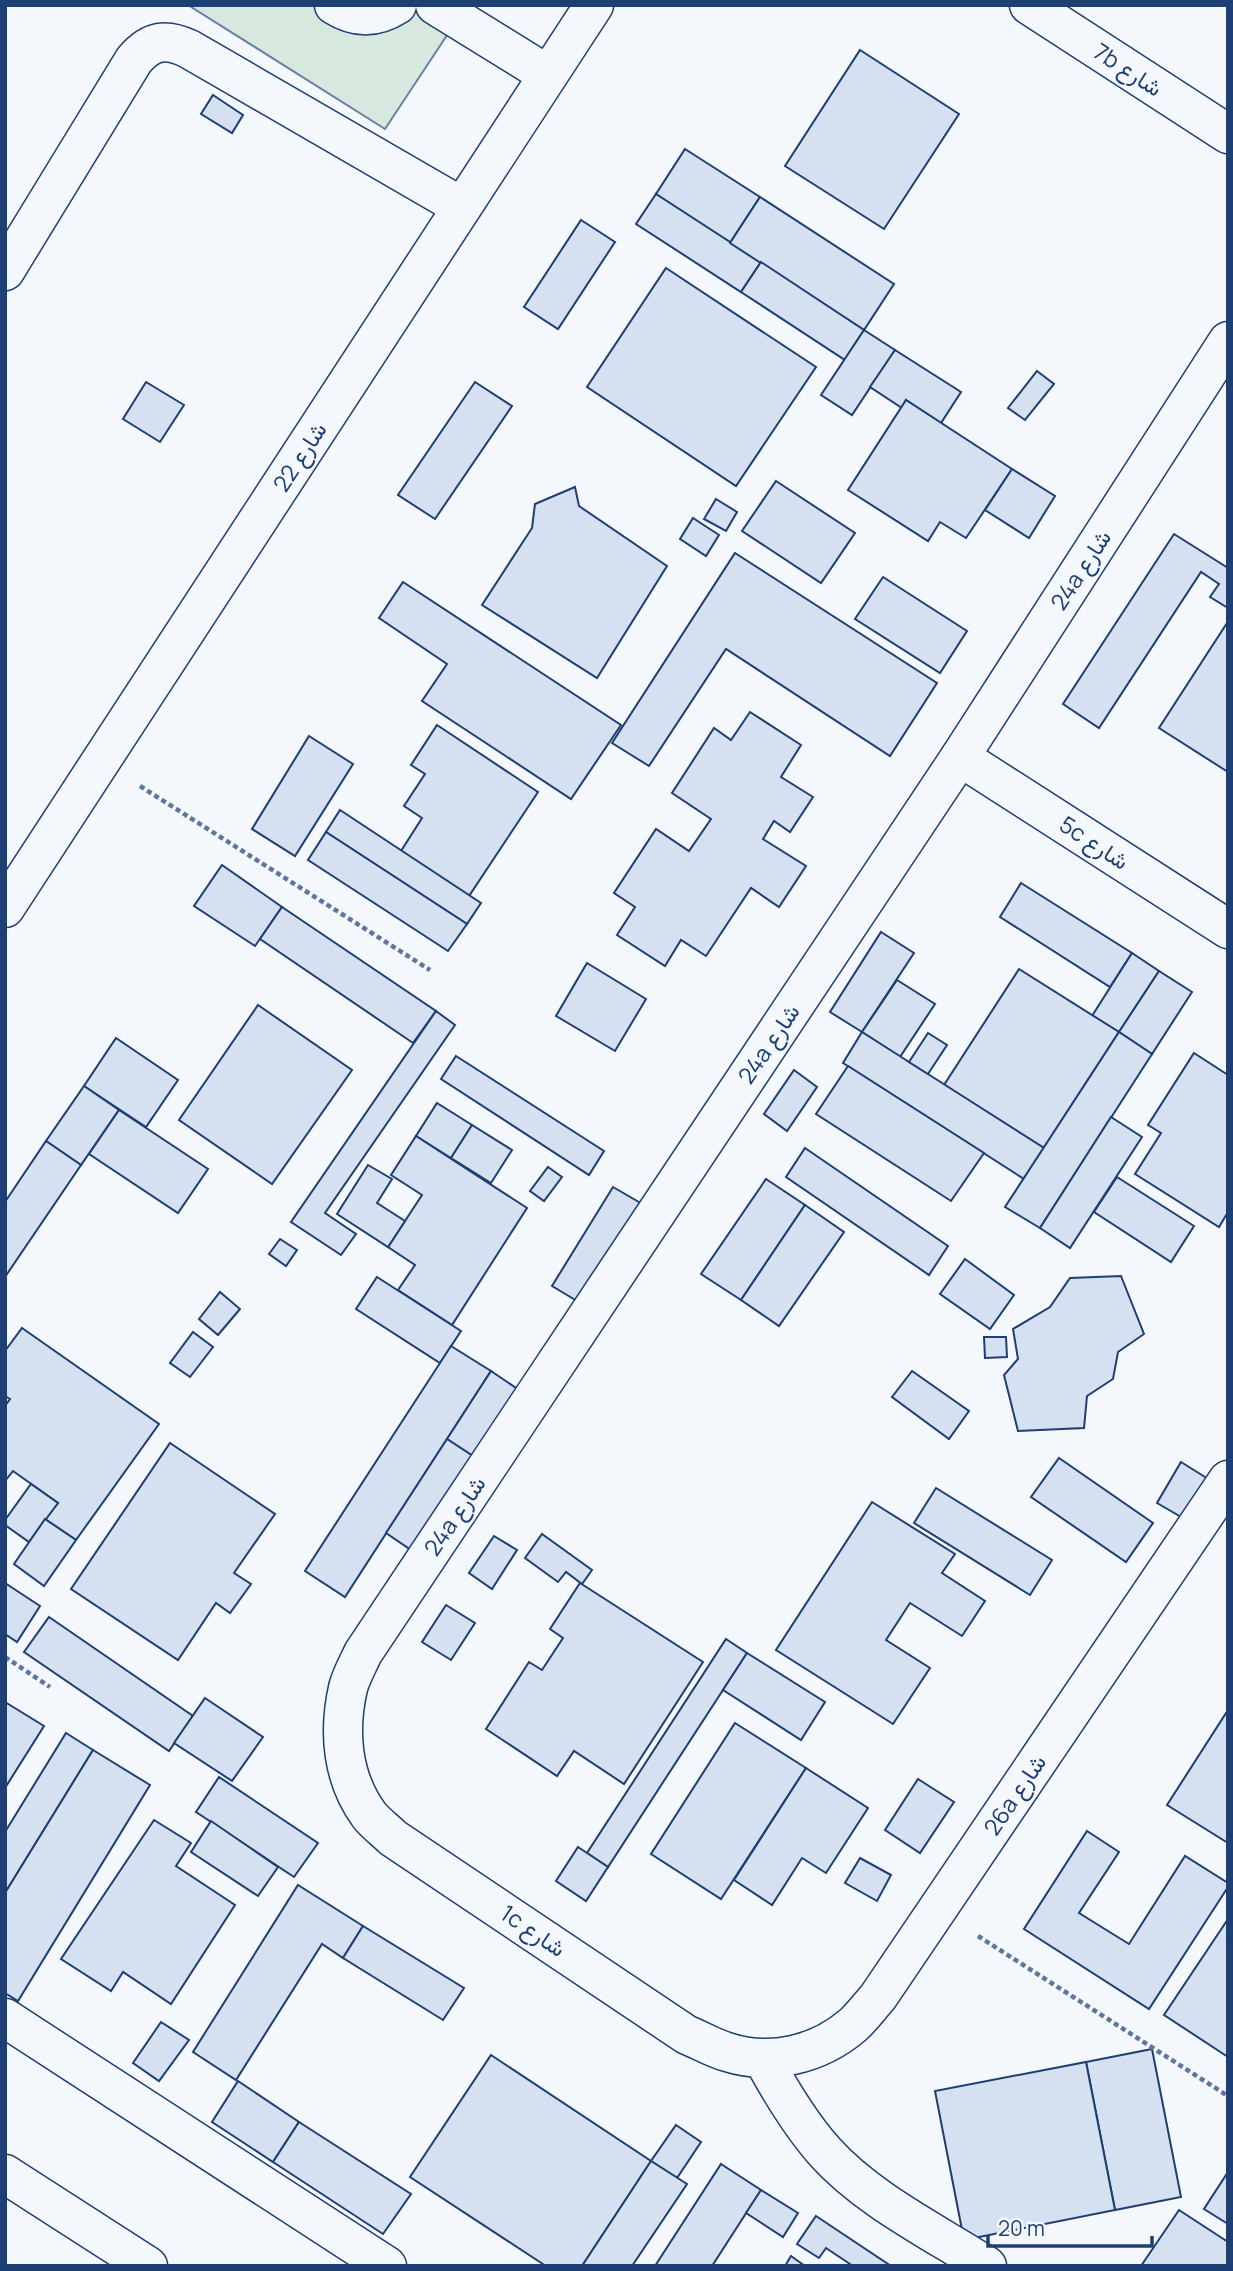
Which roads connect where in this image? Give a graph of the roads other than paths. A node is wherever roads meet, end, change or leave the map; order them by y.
1 (334, 5) edge
2 (397, 5) edge
3 (435, 5) edge
4 (594, 5) edge
5 (1029, 5) edge
6 (548, 75) junction
7 (1228, 134) edge
8 (463, 207) junction
9 (5, 271) edge
10 (1228, 341) edge
11 (960, 757) junction
12 (5, 908) edge
13 (1228, 929) edge
14 (1228, 1480) edge
15 (343, 1756) joint
16 (5, 2018) edge
17 (763, 2059) junction
18 (5, 2174) edge
19 (148, 2266) edge
20 (387, 2266) edge
21 (987, 2266) edge

1 - 2 street
3 - 6 street
4 - 6 street, شارع 22
5 - 7 street, 7b شارع
6 - 8 street, شارع 22
8 - 9 street
8 - 12 street, شارع 22
10 - 11 street, 24a شارع
11 - 13 street, 5c شارع
11 - 15 street, 24a شارع
14 - 17 street, 26a شارع
15 - 17 street, 1c شارع
16 - 20 street
17 - 21 street
18 - 19 street

